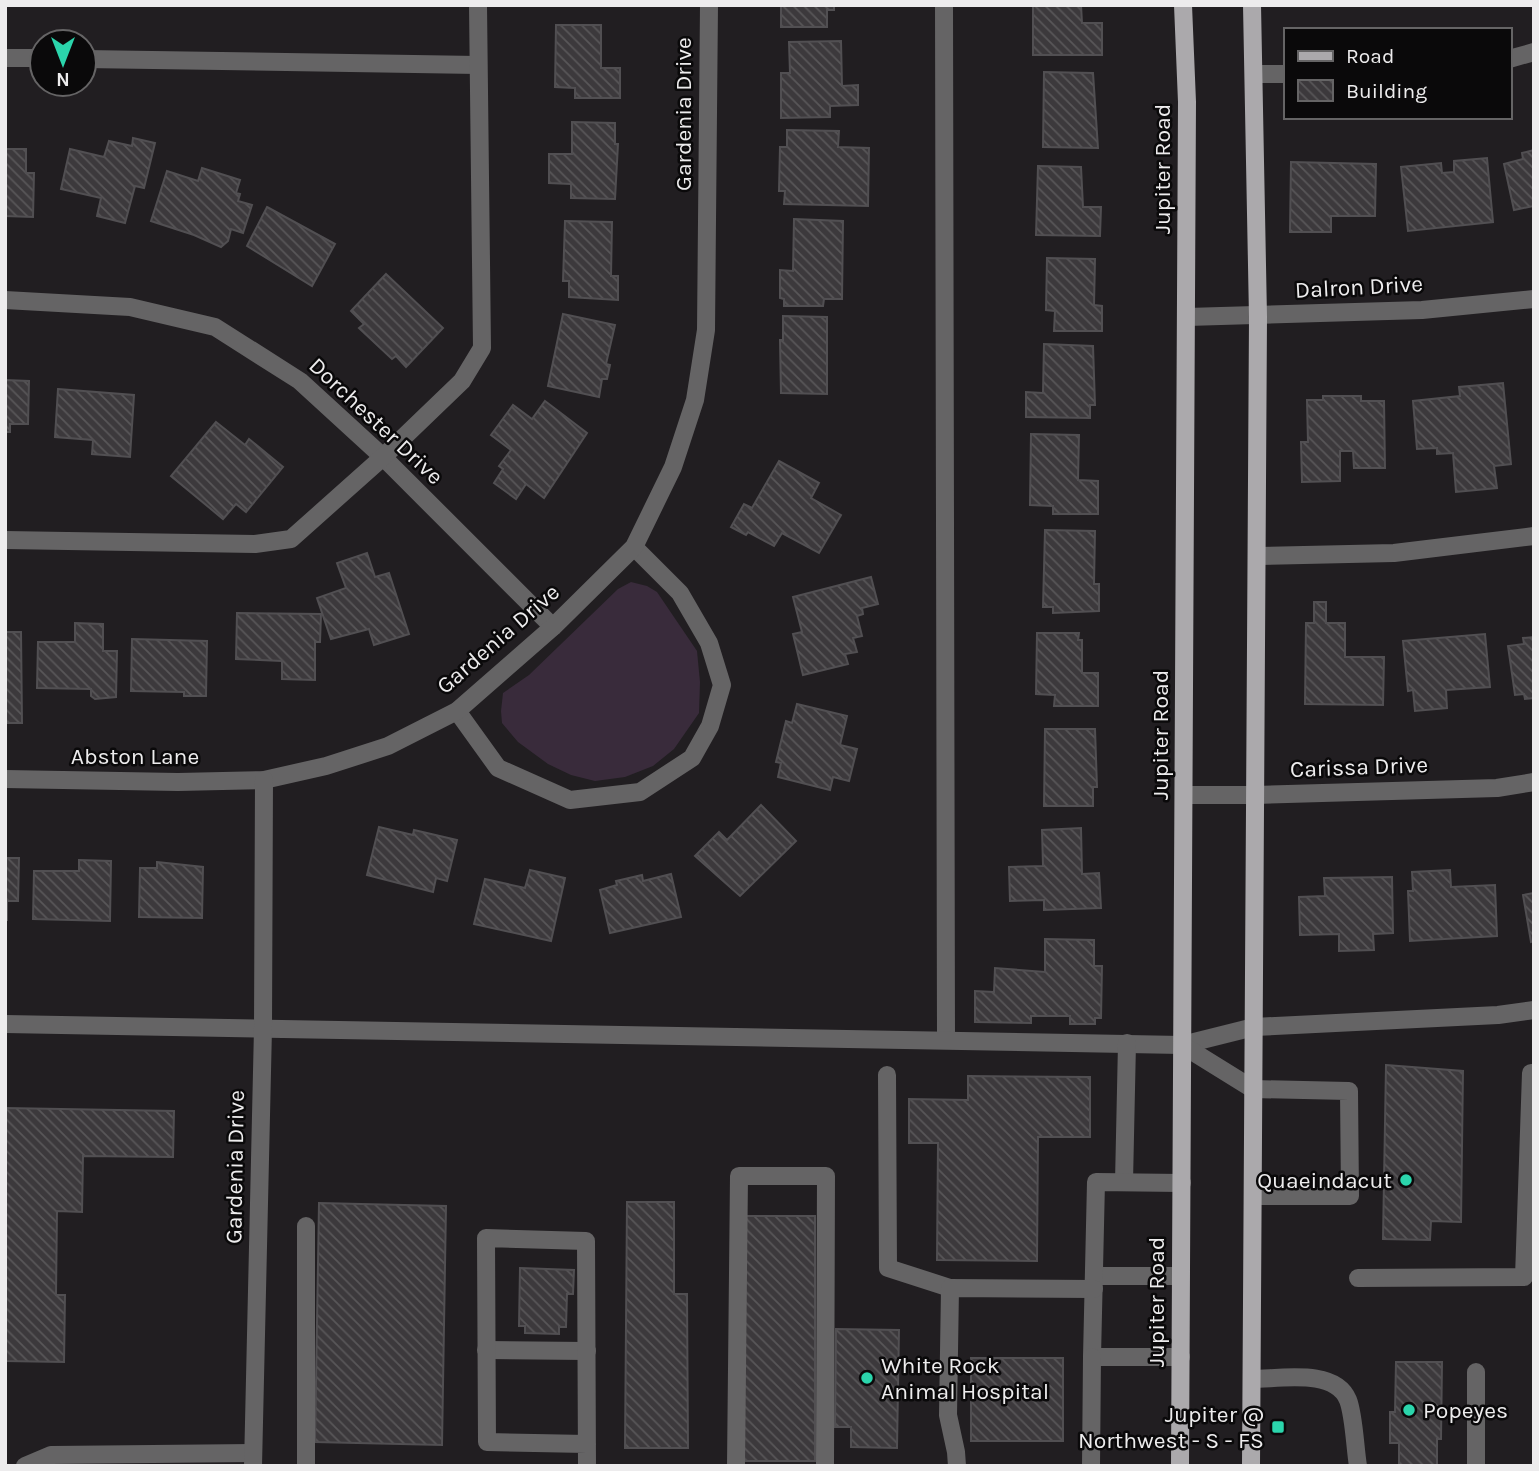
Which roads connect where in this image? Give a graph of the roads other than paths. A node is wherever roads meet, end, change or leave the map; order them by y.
1 (478, 5) edge
2 (709, 5) edge
3 (944, 5) edge
4 (1183, 5) edge
5 (1252, 5) edge
6 (1534, 52) edge
7 (5, 58) edge
8 (28, 58) edge
9 (1511, 58) edge
10 (98, 59) edge
11 (478, 65) junction
12 (1254, 74) junction
13 (1284, 74) edge
14 (1534, 299) edge
15 (5, 300) edge
16 (1187, 317) junction
17 (1258, 317) junction
18 (383, 457) junction
19 (1534, 536) edge
20 (5, 540) edge
21 (634, 547) junction
22 (1258, 556) junction
23 (553, 627) junction
24 (457, 711) junction
25 (5, 779) edge
26 (264, 779) junction
27 (1534, 782) edge
28 (1184, 794) junction
29 (1255, 795) junction
30 (1534, 1010) edge
31 (5, 1024) edge
32 (1254, 1027) junction
33 (263, 1028) junction
34 (946, 1040) junction
35 (1127, 1044) junction
36 (1182, 1045) junction
37 (1534, 1073) edge
38 (887, 1074) dead end
39 (1253, 1089) junction
40 (1124, 1182) junction
41 (1182, 1184) junction
42 (1253, 1196) junction
43 (306, 1226) dead end
44 (1529, 1229) edge
45 (1180, 1276) junction
46 (1358, 1278) dead end
47 (1095, 1282) junction
48 (950, 1289) junction
49 (486, 1350) junction
50 (587, 1351) junction
51 (1092, 1357) junction
52 (1181, 1357) junction
53 (1476, 1372) dead end
54 (1252, 1379) junction
55 (587, 1444) junction
56 (253, 1459) edge
57 (25, 1466) edge
58 (306, 1466) edge
59 (587, 1466) edge
60 (736, 1466) edge
61 (825, 1466) edge
62 (957, 1466) edge
63 (1091, 1466) edge
64 (1180, 1466) edge
65 (1251, 1466) edge
66 (1358, 1466) edge
67 (1476, 1466) edge

1 - 11 street
2 - 21 street, Gardenia Drive
3 - 34 street
4 - 16 main road, Jupiter Road
5 - 12 main road
6 - 9 street
7 - 8 street
10 - 11 street
11 - 18 street
12 - 13 street
12 - 17 main road
14 - 17 street, Dalron Drive
15 - 18 street, Dorchester Drive
16 - 17 street, Dalron Drive
16 - 28 main road, Jupiter Road
17 - 22 main road
18 - 20 street
18 - 23 street, Dorchester Drive
19 - 22 street
21 - 23 street, Gardenia Drive
21 - 24 street
22 - 29 main road
23 - 24 street, Gardenia Drive
24 - 26 street, Gardenia Drive
25 - 26 street, Abston Lane
26 - 33 street, Gardenia Drive
27 - 29 street, Carissa Drive
28 - 29 street, Carissa Drive
28 - 36 main road, Jupiter Road
29 - 32 main road
30 - 32 street
31 - 33 street
32 - 36 street
32 - 39 main road
33 - 34 street
33 - 56 street, Gardenia Drive
34 - 35 street
35 - 36 street
35 - 40 street
36 - 39 street
36 - 41 main road, Jupiter Road
37 - 44 street
38 - 48 street
39 - 42 main road
39 - 42 street
40 - 41 street
40 - 47 street
41 - 45 main road, Jupiter Road
42 - 54 main road
43 - 58 street
44 - 46 street
45 - 47 street
45 - 52 main road, Jupiter Road
47 - 48 street
47 - 51 street
48 - 62 street
49 - 50 street
49 - 50 street
49 - 55 street
50 - 55 street
51 - 52 street
51 - 63 street
52 - 64 main road, Jupiter Road
53 - 67 street
54 - 65 main road
54 - 66 street
55 - 59 street
56 - 57 street
60 - 61 street

